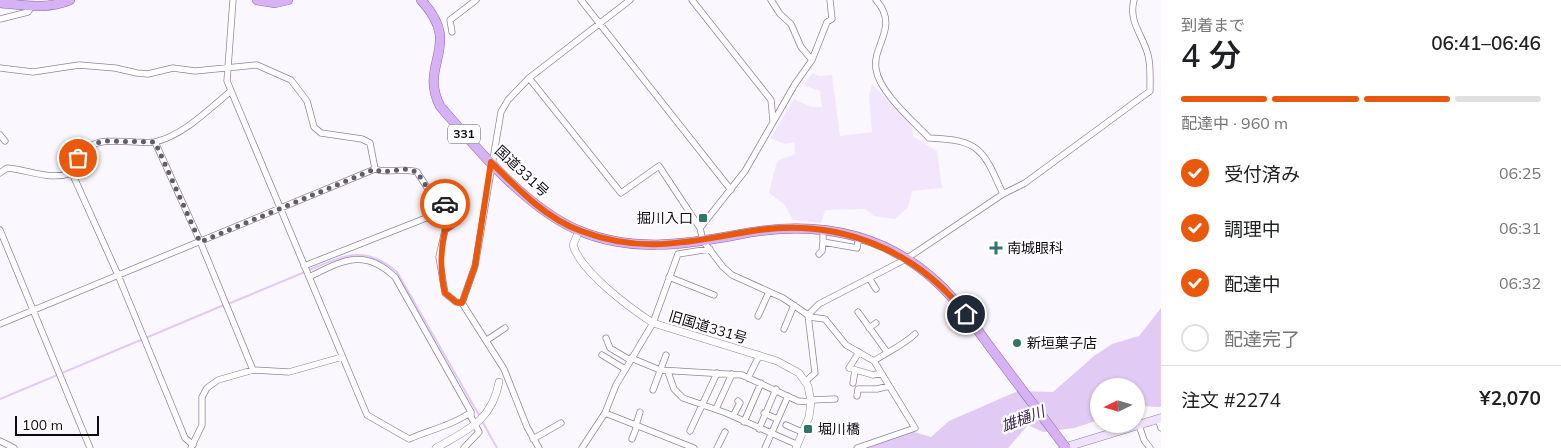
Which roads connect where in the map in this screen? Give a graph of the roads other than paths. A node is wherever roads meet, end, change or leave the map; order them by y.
1 (70, 0) edge
2 (233, 0) edge
3 (257, 0) edge
4 (288, 0) edge
5 (421, 0) edge
6 (476, 0) edge
7 (582, 0) edge
8 (630, 0) edge
9 (692, 0) edge
10 (771, 0) edge
11 (830, 0) edge
12 (876, 0) edge
13 (1134, 0) edge
14 (0, 3) edge
15 (32, 6) junction
16 (0, 19) edge
17 (600, 24) junction
18 (452, 32) dead end
19 (812, 60) junction
20 (228, 67) junction
21 (0, 68) edge
22 (529, 78) junction
23 (231, 91) junction
24 (773, 123) junction
25 (0, 135) edge
26 (5, 140) dead end
27 (155, 142) junction
28 (491, 162) junction
29 (375, 169) junction
30 (0, 173) edge
31 (72, 173) junction
32 (731, 190) junction
33 (1003, 194) junction
34 (280, 208) junction
35 (449, 208) junction
36 (700, 228) junction
37 (823, 229) junction
38 (0, 230) edge
39 (579, 231) junction
40 (859, 237) junction
41 (703, 241) junction
42 (200, 242) junction
43 (822, 242) junction
44 (710, 250) junction
45 (818, 254) dead end
46 (906, 259) junction
47 (305, 267) junction
48 (118, 275) junction
49 (308, 276) junction
50 (669, 277) junction
51 (869, 278) junction
52 (876, 289) dead end
53 (769, 292) junction
54 (714, 295) dead end
55 (462, 303) junction
56 (794, 305) junction
57 (34, 310) junction
58 (858, 312) dead end
59 (758, 316) dead end
60 (809, 316) junction
61 (653, 322) junction
62 (876, 323) dead end
63 (0, 324) edge
64 (505, 328) dead end
65 (870, 328) junction
66 (784, 329) dead end
67 (915, 334) dead end
68 (606, 338) dead end
69 (486, 340) junction
70 (859, 352) junction
71 (887, 352) junction
72 (602, 355) dead end
73 (666, 355) dead end
74 (758, 356) junction
75 (342, 357) junction
76 (630, 359) junction
77 (874, 361) junction
78 (504, 369) junction
79 (624, 369) junction
80 (253, 370) junction
81 (660, 370) junction
82 (855, 370) junction
83 (668, 372) junction
84 (717, 373) junction
85 (881, 373) junction
86 (732, 374) junction
87 (748, 378) junction
88 (806, 381) junction
89 (499, 382) joint
90 (761, 383) junction
91 (854, 383) dead end
92 (889, 386) junction
93 (776, 389) junction
94 (653, 390) dead end
95 (788, 396) junction
96 (857, 396) dead end
97 (835, 399) dead end
98 (738, 401) dead end
99 (811, 401) junction
100 (702, 405) junction
101 (716, 410) junction
102 (471, 412) junction
103 (640, 412) dead end
104 (605, 413) junction
105 (764, 413) junction
106 (732, 416) junction
107 (777, 419) junction
108 (1159, 419) edge
109 (744, 422) junction
110 (477, 423) junction
111 (561, 423) dead end
112 (1145, 424) edge
113 (637, 425) junction
114 (786, 425) dead end
115 (759, 428) junction
116 (1161, 428) edge
117 (690, 431) dead end
118 (725, 432) dead end
119 (802, 432) junction
120 (1115, 433) edge
121 (1142, 433) edge
122 (771, 434) junction
123 (533, 439) junction
124 (632, 439) dead end
125 (0, 441) edge
126 (682, 445) edge
127 (192, 446) edge
128 (796, 446) edge
129 (14, 448) edge
130 (90, 448) edge
131 (436, 448) edge
132 (464, 448) edge
133 (539, 448) edge
134 (582, 448) edge
135 (694, 448) edge
136 (717, 448) edge
137 (765, 448) edge
138 (857, 448) edge
139 (1064, 448) edge
140 (1150, 448) edge

1 - 15 highway
2 - 20 street
3 - 4 highway
5 - 28 highway, 国道331号 / 331
6 - 18 street
7 - 17 street
8 - 17 street
9 - 24 street
10 - 19 street
11 - 19 street
12 - 33 street
13 - 33 street
14 - 15 highway
15 - 16 street
17 - 22 street
17 - 32 street
19 - 24 street
20 - 21 street
20 - 23 street
20 - 29 street
22 - 28 street
22 - 36 street
23 - 27 street
23 - 34 street
24 - 32 street
25 - 26 street
27 - 31 street
27 - 42 street
28 - 39 highway, 国道331号 / 331
28 - 55 street
29 - 34 street
29 - 35 street
30 - 31 street
31 - 48 street
32 - 36 street
33 - 46 street
34 - 42 street
34 - 47 street
35 - 47 street
35 - 55 street
36 - 41 street
37 - 40 highway, 国道331号 / 331
37 - 41 highway, 国道331号 / 331
37 - 43 street
38 - 57 street
39 - 41 highway, 国道331号 / 331
39 - 61 street, 旧国道331号
40 - 43 street
40 - 46 highway, 国道331号 / 331
41 - 44 street
42 - 48 street
42 - 80 street
43 - 45 street
44 - 50 street
44 - 53 street
46 - 51 street
46 - 139 highway, 国道331号 / 331, bridge
47 - 49 street
48 - 57 street
48 - 127 street
49 - 75 street
49 - 102 street
50 - 54 street
50 - 61 street
51 - 52 street
51 - 60 street
53 - 56 street
53 - 59 street
55 - 69 street
56 - 60 street
56 - 66 street
57 - 63 street
57 - 130 street
58 - 65 street
60 - 70 street
60 - 88 street
61 - 74 street, 旧国道331号
61 - 76 street
62 - 65 street
64 - 69 street
65 - 71 street
67 - 71 street
68 - 76 street
69 - 78 street
70 - 77 street
70 - 82 street
71 - 77 street
72 - 79 street
73 - 81 street
74 - 87 street
74 - 88 street, 旧国道331号
75 - 80 street
75 - 102 street
76 - 79 street
76 - 81 street
77 - 85 street
78 - 89 street
78 - 123 street
79 - 104 street
80 - 127 street
81 - 83 street
81 - 94 street
82 - 85 street
82 - 91 street
83 - 84 street
83 - 100 street
84 - 86 street
84 - 100 street
85 - 92 street
86 - 87 street
86 - 101 street
87 - 90 street
88 - 99 street
89 - 110 street
90 - 93 street
90 - 109 street
92 - 96 street
92 - 138 street
93 - 95 street
93 - 105 street
95 - 99 street
95 - 107 street
97 - 99 street
98 - 106 street
99 - 119 street
100 - 101 street
100 - 117 street
101 - 106 street
102 - 110 street
103 - 113 street
104 - 113 street
104 - 134 street
105 - 107 street
105 - 115 street
106 - 109 street
107 - 122 street
108 - 112 main road
108 - 116 street
109 - 115 street
110 - 131 street
110 - 132 street
111 - 123 street
113 - 124 street
113 - 126 street
114 - 119 street
115 - 122 street
118 - 136 street
119 - 128 street
120 - 139 main road
121 - 140 street
122 - 128 street
122 - 137 street
123 - 133 street
125 - 129 street
126 - 135 street

